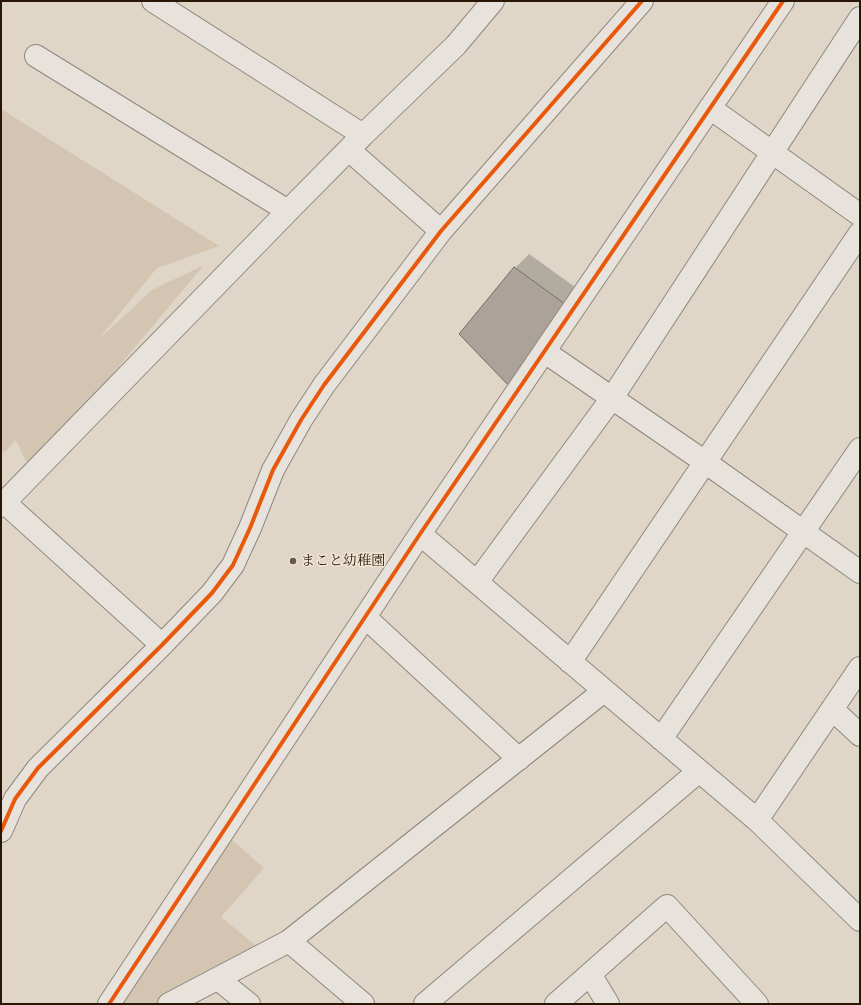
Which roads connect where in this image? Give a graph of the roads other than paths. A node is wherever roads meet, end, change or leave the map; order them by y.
1 (153, 1) edge
2 (493, 1) edge
3 (642, 1) edge
4 (783, 1) edge
5 (860, 18) edge
6 (36, 56) dead end
7 (710, 108) junction
8 (356, 142) junction
9 (773, 153) junction
10 (288, 211) junction
11 (860, 215) edge
12 (441, 231) junction
13 (860, 232) edge
14 (545, 352) junction
15 (612, 398) junction
16 (860, 449) edge
17 (704, 462) junction
18 (3, 504) edge
19 (804, 532) junction
20 (420, 534) junction
21 (860, 572) edge
22 (476, 582) junction
23 (365, 617) junction
24 (162, 645) junction
25 (570, 662) junction
26 (860, 668) edge
27 (604, 691) junction
28 (832, 709) junction
29 (860, 735) edge
30 (661, 739) junction
31 (519, 759) junction
32 (699, 771) junction
33 (757, 820) junction
34 (1, 831) edge
35 (860, 920) edge
36 (289, 942) junction
37 (590, 974) junction
38 (218, 979) junction
39 (109, 1004) edge
40 (169, 1004) edge
41 (249, 1004) edge
42 (363, 1004) edge
43 (425, 1004) edge
44 (556, 1004) edge
45 (608, 1004) edge
46 (757, 1004) edge

1 - 8 street
2 - 8 street
3 - 12 street
4 - 7 street
5 - 9 street
6 - 10 street
7 - 9 street
7 - 14 street
8 - 10 street
8 - 12 street
9 - 11 street
9 - 15 street
10 - 18 street
12 - 24 street
13 - 17 street
14 - 15 street
14 - 20 street
15 - 17 street
15 - 22 street
16 - 19 street
17 - 19 street
17 - 25 street
18 - 24 street
19 - 21 street
19 - 30 street
20 - 22 street
20 - 23 street
22 - 25 street
23 - 31 street
23 - 39 street
24 - 34 street
25 - 27 street
26 - 28 street
27 - 30 street
27 - 31 street
28 - 29 street
28 - 33 street
30 - 32 street
31 - 36 street
32 - 33 street
32 - 43 street
33 - 35 street
36 - 38 street
36 - 42 street
37 - 44 street
37 - 45 street
37 - 46 street
38 - 40 street
38 - 41 street

